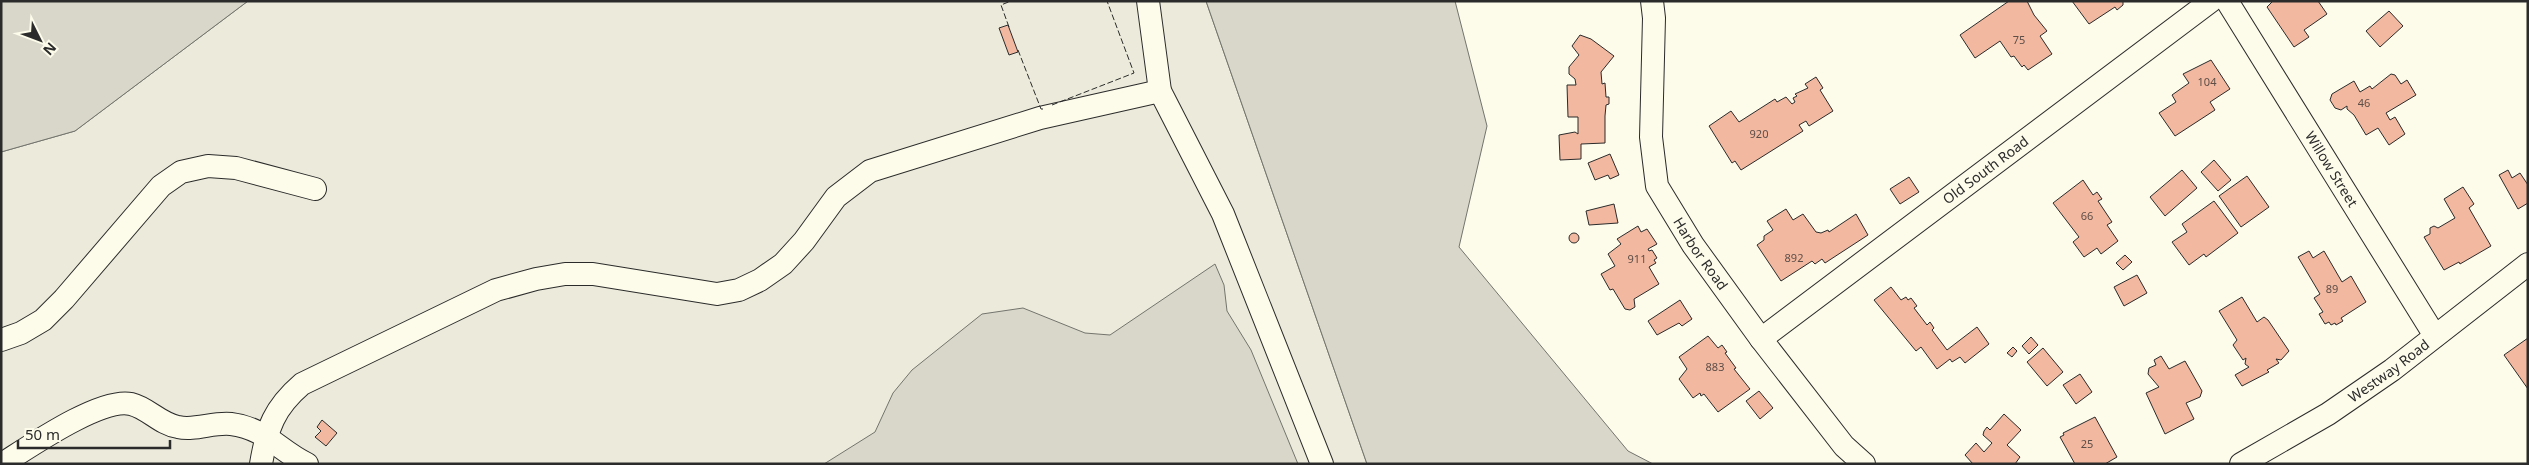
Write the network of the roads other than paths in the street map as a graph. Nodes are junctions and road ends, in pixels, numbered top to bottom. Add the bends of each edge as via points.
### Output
1 (1148, 1) edge
2 (1652, 1) edge
3 (2211, 1) edge
4 (2227, 1) edge
5 (1160, 91) junction
6 (315, 189) dead end
7 (2528, 264) edge
8 (2435, 336) junction
9 (1761, 339) junction
10 (1, 340) edge
11 (266, 435) junction
12 (2, 464) edge
13 (261, 464) edge
14 (305, 464) edge
15 (1322, 464) edge
16 (1864, 464) edge
17 (2241, 464) edge

1 - 5 street
2 - 9 street, Harbor Road via 1651,137 1657,186 1693,246
3 - 9 street, Old South Road
4 - 8 street, Willow Street
5 - 11 street via 1040,118 870,171 836,197 783,264 739,290 711,293 593,274 565,274 496,290 302,384 286,398
5 - 15 street via 1223,214
6 - 10 street via 236,168 208,166 181,172 160,186 43,320
7 - 8 street, Westway Road
8 - 17 street, Westway Road via 2328,414
9 - 16 street, Harbor Road via 1844,446
11 - 12 street via 228,424 178,428 129,403 111,404 82,416
11 - 13 street
11 - 14 street

